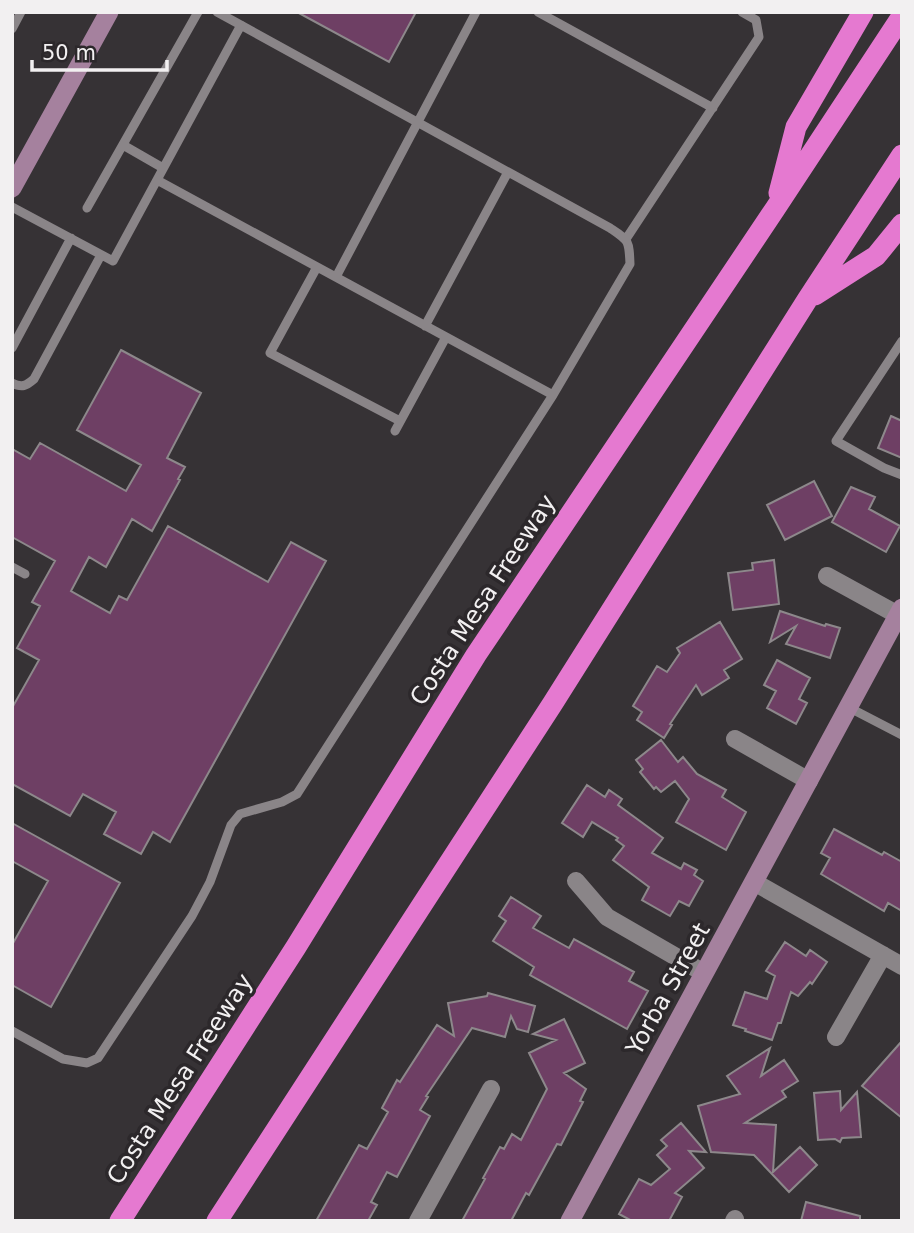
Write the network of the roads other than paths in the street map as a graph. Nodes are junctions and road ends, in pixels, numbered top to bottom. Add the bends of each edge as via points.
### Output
1 (21, 12) edge
2 (109, 12) edge
3 (198, 12) edge
4 (217, 12) edge
5 (476, 12) edge
6 (538, 12) edge
7 (742, 12) edge
8 (863, 12) edge
9 (902, 16) edge
10 (241, 25) junction
11 (12, 29) edge
12 (713, 108) junction
13 (418, 122) junction
14 (123, 145) junction
15 (902, 155) edge
16 (163, 168) junction
17 (508, 172) junction
18 (157, 180) junction
19 (12, 188) edge
20 (12, 206) edge
21 (87, 208) dead end
22 (775, 209) junction
23 (902, 223) edge
24 (71, 238) junction
25 (626, 239) junction
26 (101, 255) junction
27 (317, 267) junction
28 (336, 277) junction
29 (807, 300) junction
30 (425, 326) junction
31 (446, 337) junction
32 (902, 341) edge
33 (12, 348) edge
34 (12, 383) edge
35 (552, 395) junction
36 (400, 421) junction
37 (395, 431) dead end
38 (902, 475) edge
39 (12, 567) edge
40 (25, 573) dead end
41 (827, 576) dead end
42 (900, 611) edge
43 (848, 707) junction
44 (902, 735) edge
45 (735, 739) dead end
46 (809, 781) junction
47 (576, 881) dead end
48 (754, 881) junction
49 (883, 955) junction
50 (902, 966) edge
51 (704, 974) junction
52 (12, 1031) edge
53 (836, 1037) dead end
54 (491, 1089) dead end
55 (119, 1217) edge
56 (216, 1221) edge
57 (418, 1221) edge
58 (570, 1221) edge

1 - 11 lane
2 - 19 main road
3 - 14 lane
4 - 10 lane
5 - 13 lane
6 - 12 lane
7 - 12 lane via 756,20 759,37
8 - 22 highway via 796,127
9 - 22 highway, Costa Mesa Freeway
10 - 13 lane
10 - 16 lane
12 - 25 lane
13 - 17 lane
13 - 28 lane
14 - 16 lane
14 - 21 lane
15 - 29 highway
16 - 18 lane
17 - 25 lane
17 - 30 lane
18 - 26 lane via 113,261
18 - 27 lane
20 - 24 lane
22 - 55 highway, Costa Mesa Freeway via 476,655 296,947
23 - 29 highway via 876,256
24 - 26 lane
24 - 33 lane
25 - 35 lane via 630,264
26 - 34 lane via 34,379 27,386
27 - 28 lane
27 - 36 lane via 270,353
28 - 30 lane
29 - 56 highway via 553,703
30 - 31 lane
31 - 35 lane
31 - 36 lane
32 - 38 lane via 836,441
35 - 52 lane via 297,794 240,814 231,825 192,916 98,1058 87,1063 63,1059
36 - 37 lane
39 - 40 lane
41 - 42 street, Yorba Street
42 - 43 main road, Yorba Street
43 - 44 lane
43 - 46 main road, Yorba Street
45 - 46 street
46 - 48 main road, Yorba Street
47 - 51 street via 607,917
48 - 49 street
48 - 51 main road, Yorba Street
49 - 50 street
49 - 53 street
51 - 58 main road, Yorba Street
54 - 57 street

